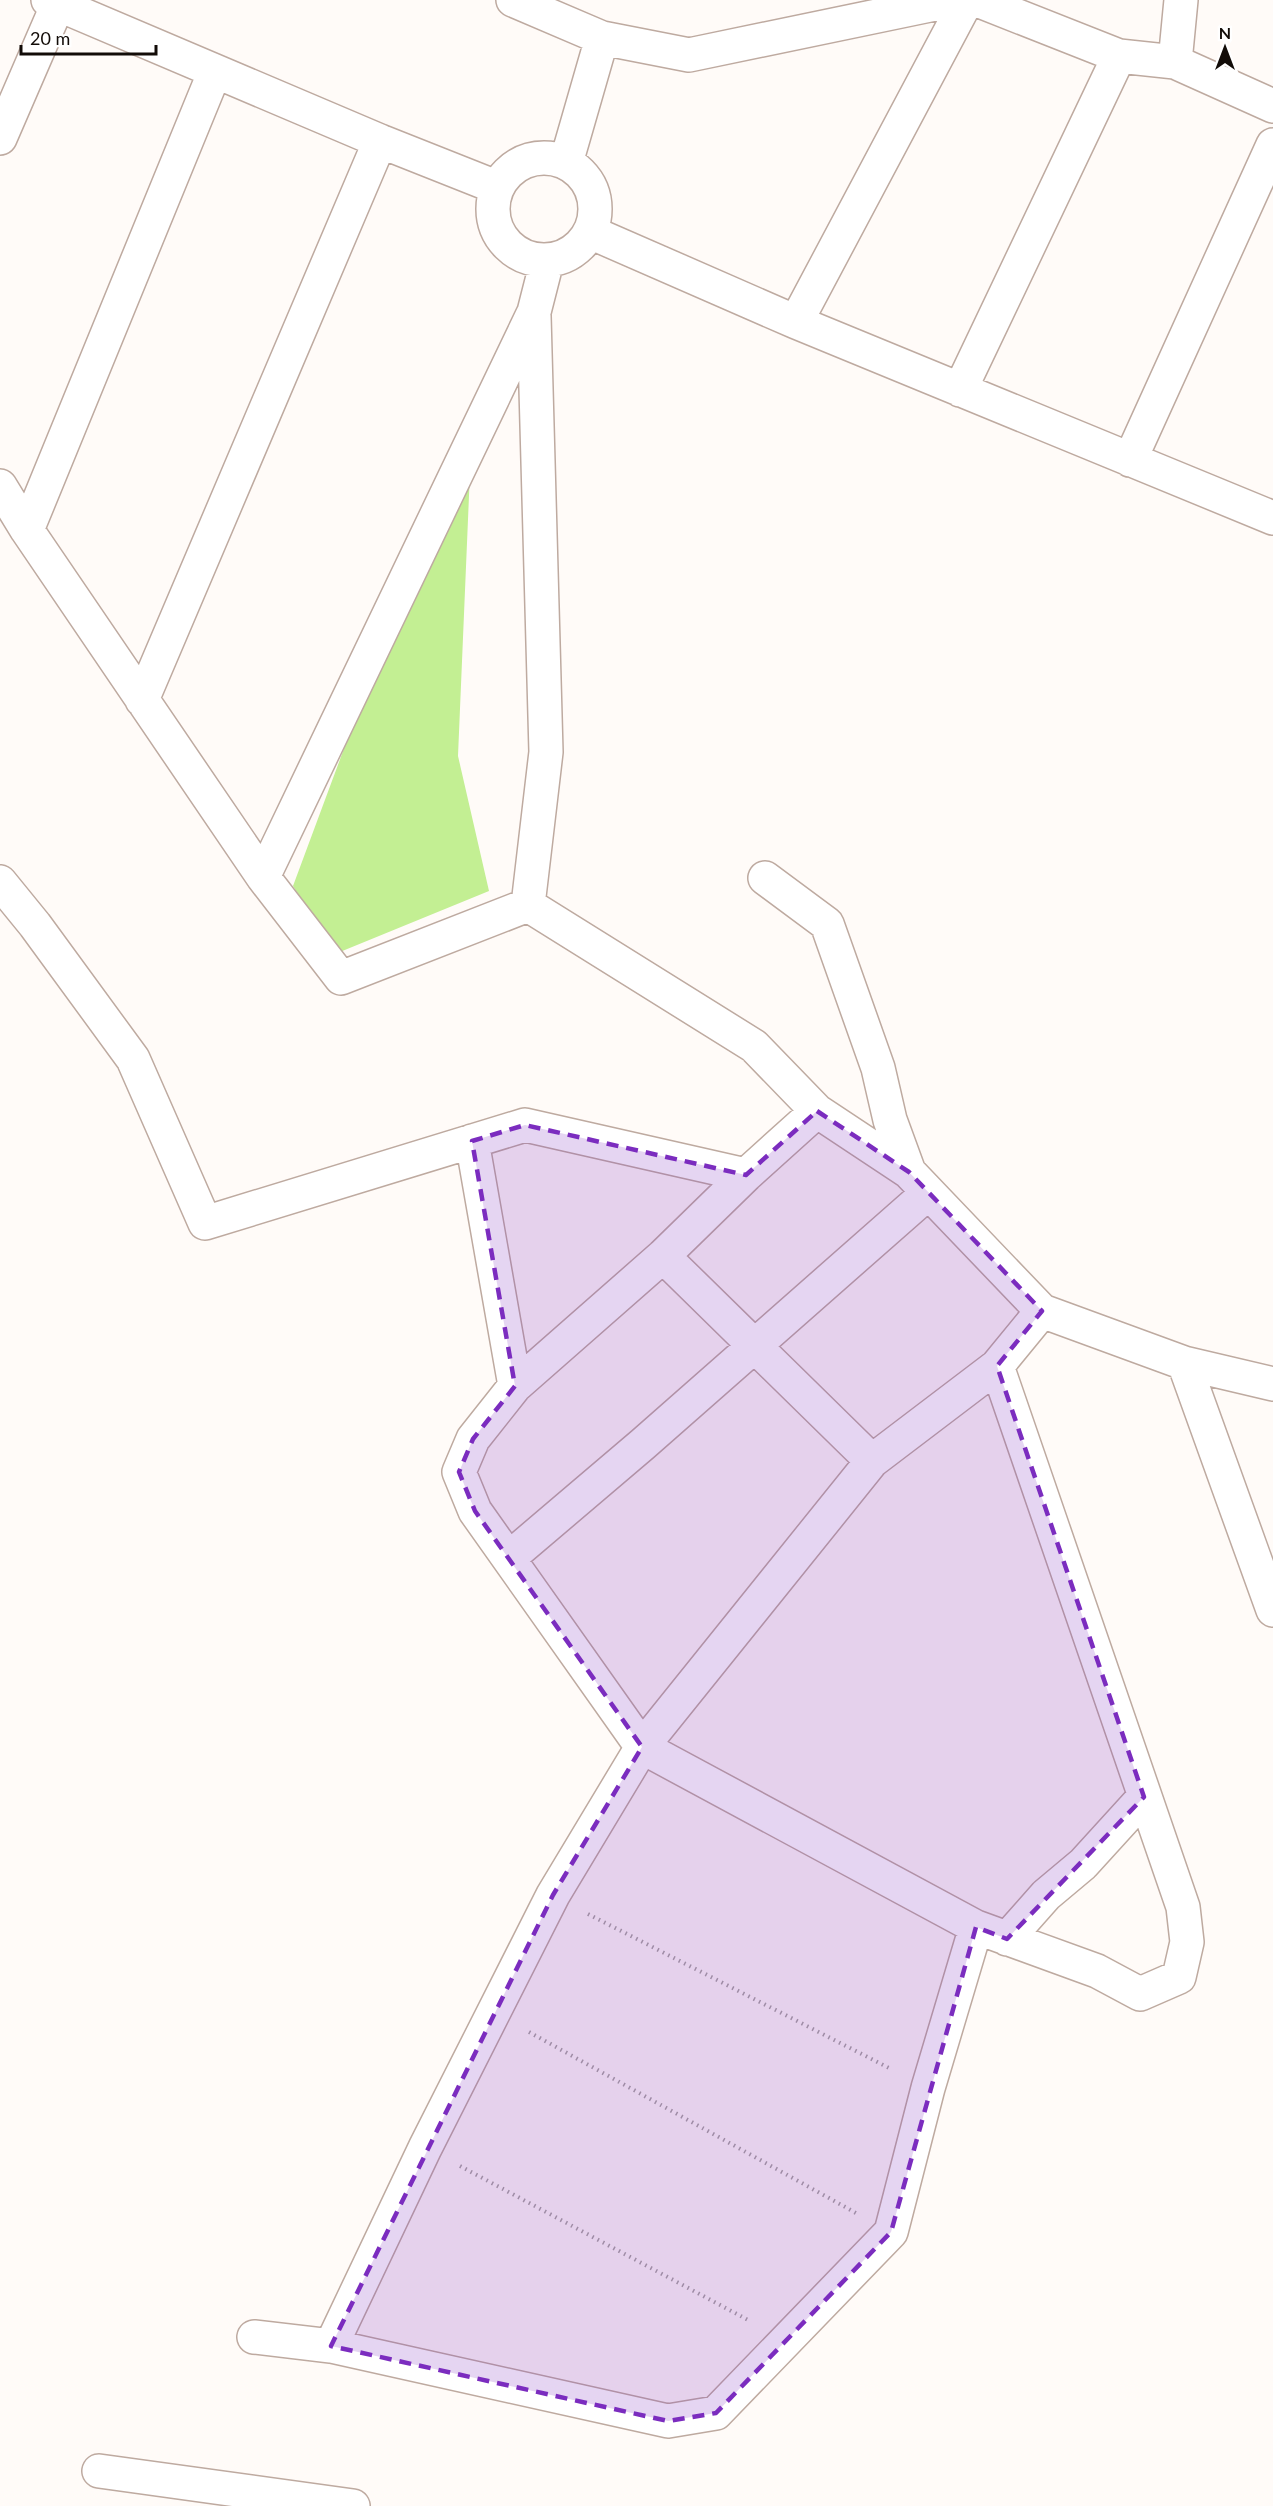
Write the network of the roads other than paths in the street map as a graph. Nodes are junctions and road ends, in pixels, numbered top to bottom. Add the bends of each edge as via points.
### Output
1 (513, 0) edge
2 (954, 0) edge
3 (968, 0) edge
4 (977, 0) edge
5 (1181, 0) edge
6 (53, 2) edge
7 (603, 38) junction
8 (1119, 56) junction
9 (1175, 62) junction
10 (215, 71) junction
11 (1273, 106) edge
12 (0, 138) edge
13 (380, 141) junction
14 (1273, 146) edge
15 (566, 163) junction
16 (496, 187) junction
17 (590, 232) junction
18 (547, 261) junction
19 (534, 312) junction
20 (796, 322) junction
21 (960, 390) junction
22 (1130, 460) junction
23 (0, 486) edge
24 (1273, 518) edge
25 (27, 530) junction
26 (142, 700) junction
27 (263, 877) junction
28 (765, 878) dead end
29 (0, 882) edge
30 (528, 905) junction
31 (817, 1111) junction
32 (472, 1141) junction
33 (746, 1175) junction
34 (919, 1183) junction
35 (663, 1256) junction
36 (1042, 1311) junction
37 (754, 1346) junction
38 (1184, 1363) junction
39 (998, 1366) junction
40 (1273, 1384) edge
41 (515, 1386) junction
42 (872, 1461) junction
43 (509, 1558) junction
44 (1270, 1594) edge
45 (642, 1747) junction
46 (1144, 1797) junction
47 (976, 1928) junction
48 (1007, 1939) junction
49 (254, 2337) dead end
50 (331, 2346) junction
51 (99, 2471) dead end
52 (353, 2506) edge

1 - 7 street
2 - 7 street via 689,55
3 - 20 street
4 - 8 street
5 - 9 street
6 - 10 street
6 - 12 street
7 - 15 street
8 - 9 street
8 - 21 street
9 - 11 street
10 - 13 street
10 - 25 street
13 - 16 street
13 - 26 street
14 - 22 street
15 - 16 street via 534,158 518,164
15 - 17 street via 590,185 595,217
16 - 18 street via 491,204 501,239 529,260
17 - 18 street via 580,247
17 - 20 street
18 - 19 street
19 - 27 street
19 - 30 street via 546,752
20 - 21 street
21 - 22 street
22 - 24 street
23 - 25 street
25 - 26 street
26 - 27 street
27 - 30 street via 341,978
28 - 34 street via 827,924 878,1068 890,1120
29 - 32 street via 133,1059 205,1223
30 - 31 street via 754,1046
31 - 33 street
31 - 34 street
32 - 33 street via 525,1125
32 - 41 street
33 - 35 street
34 - 36 street
34 - 37 street
35 - 37 street
35 - 41 street
36 - 38 street
36 - 39 street
37 - 42 street
37 - 43 street
38 - 40 street
38 - 44 street
39 - 42 street
39 - 46 street
41 - 43 street via 473,1439 459,1472 475,1511
42 - 45 street
43 - 45 street
45 - 47 street
45 - 50 street via 553,1895 425,2148
46 - 48 street
46 - 48 street via 1183,1907 1187,1942 1179,1977 1140,1994 1097,1971
47 - 48 street
47 - 50 street via 928,2088 891,2232 717,2413 668,2421
49 - 50 street
51 - 52 street

